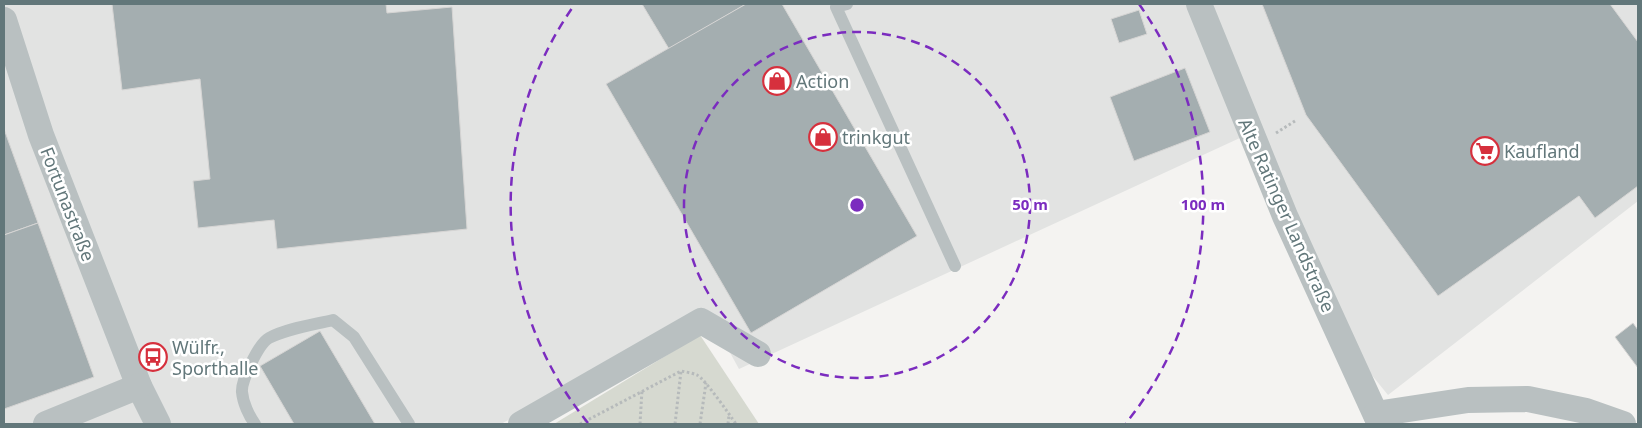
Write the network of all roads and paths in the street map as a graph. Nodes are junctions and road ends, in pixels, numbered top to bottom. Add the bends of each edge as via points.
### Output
1 (846, 4) edge
2 (1199, 4) edge
3 (4, 20) edge
4 (1295, 122) dead end
5 (1278, 138) dead end
6 (955, 266) dead end
7 (758, 354) dead end
8 (681, 371) junction
9 (706, 382) junction
10 (139, 386) junction
11 (642, 390) junction
12 (729, 414) junction
13 (1378, 419) edge
14 (46, 424) edge
15 (158, 424) edge
16 (255, 424) edge
17 (409, 424) edge
18 (521, 424) edge
19 (580, 424) edge
20 (640, 424) edge
21 (675, 424) edge
22 (700, 424) edge
23 (728, 424) edge
24 (736, 424) edge
25 (1623, 424) edge

1 - 6 lane via 836,7
2 - 13 street, Alte Ratinger Landstraße via 1284,216
3 - 10 street, Fortunastraße via 41,135
4 - 5 path via 1276,132
7 - 18 street via 701,321
8 - 9 path
8 - 11 path
8 - 21 path
9 - 12 path
9 - 22 path
10 - 14 street
10 - 15 street, Fortunastraße
11 - 19 path
11 - 20 path
12 - 23 path
12 - 24 path
13 - 25 street via 1468,400 1528,399 1586,410
16 - 17 lane via 249,417 242,391 252,360 268,339 300,327 333,320 354,337

